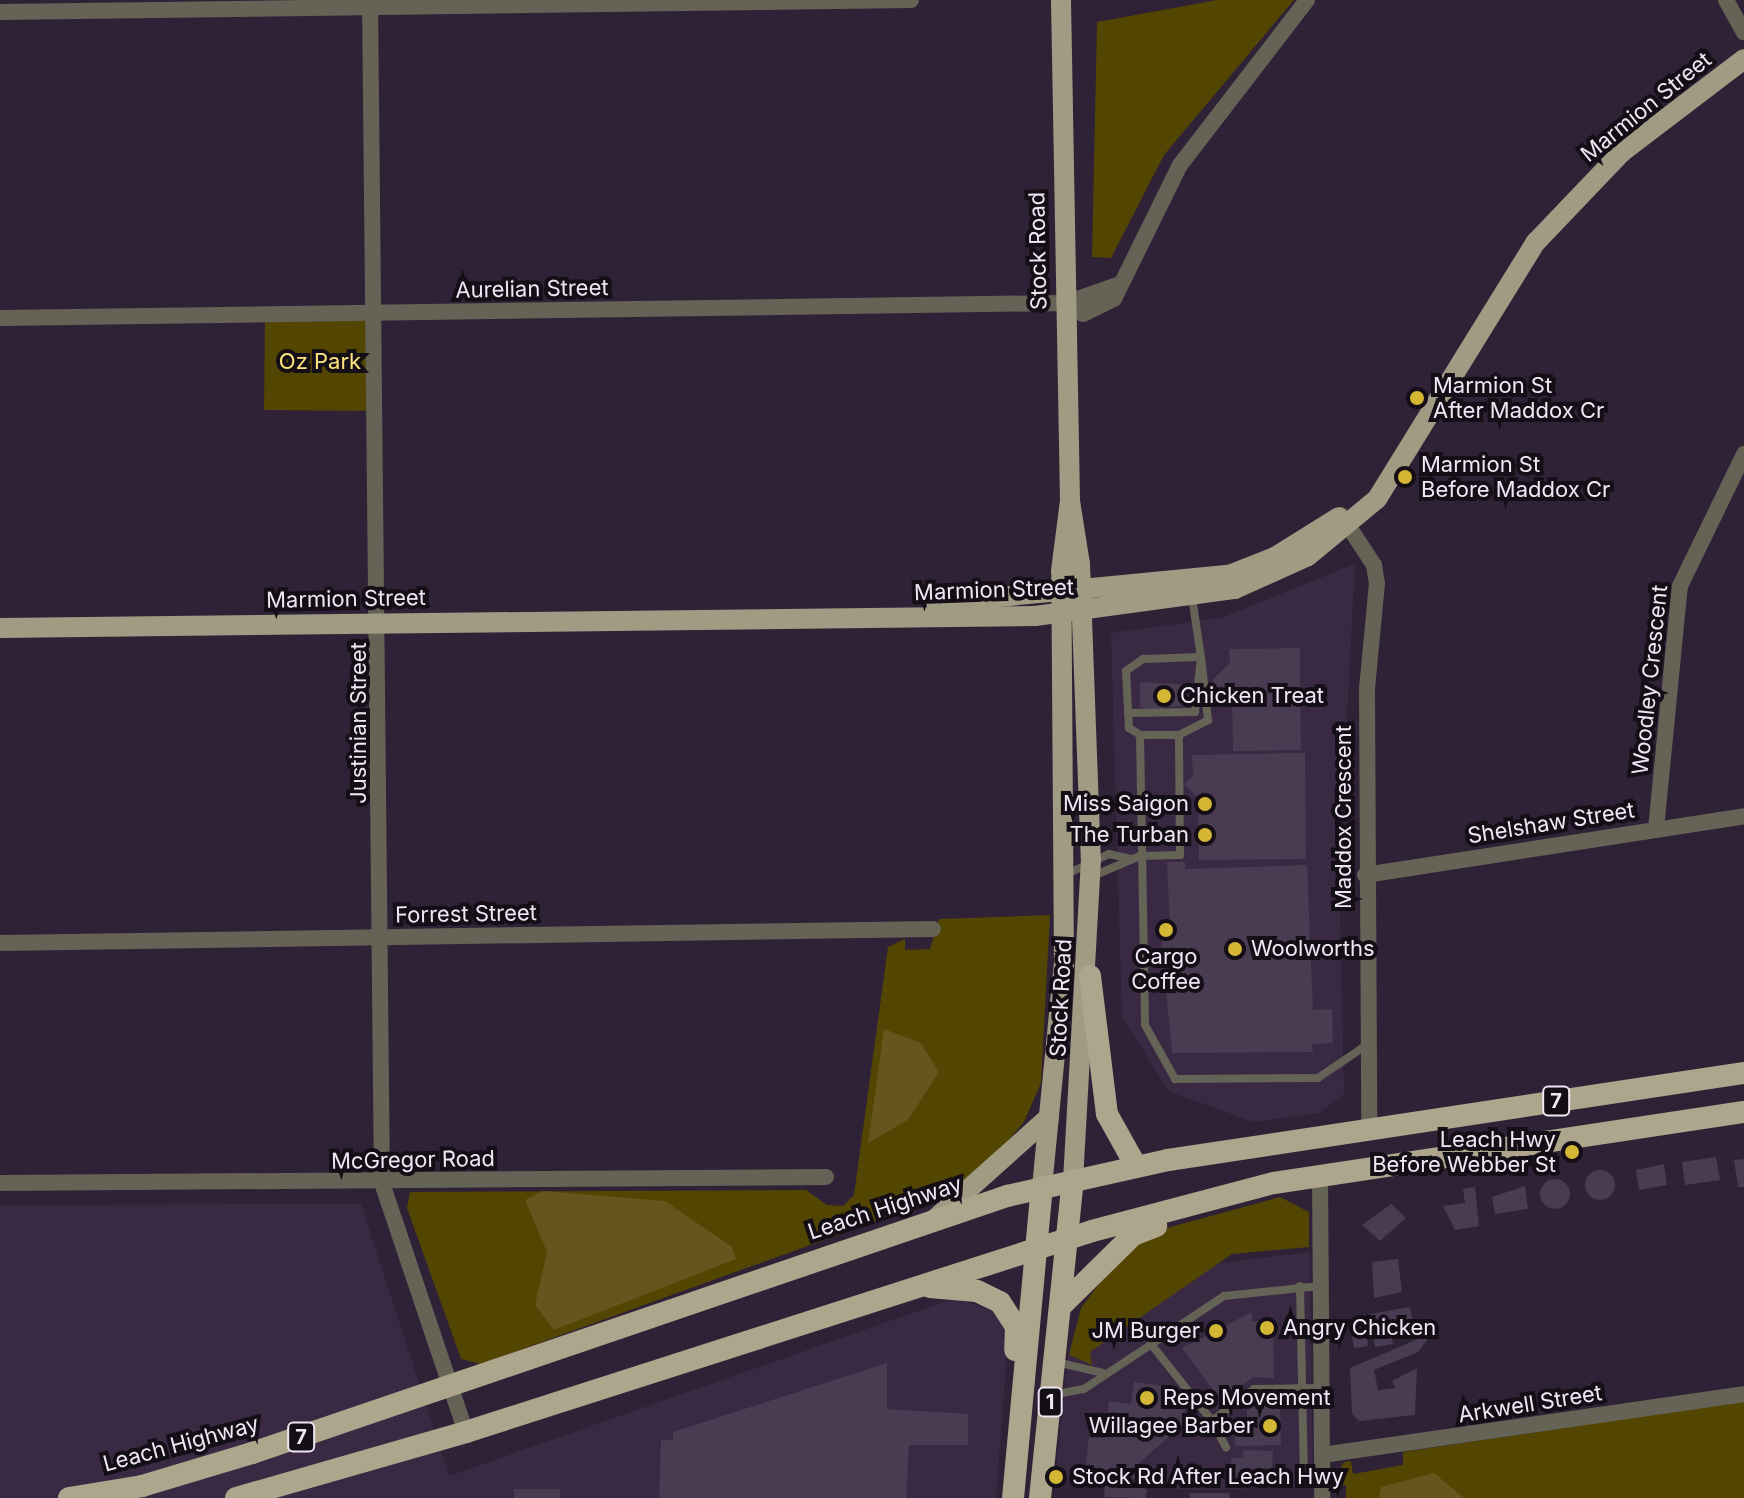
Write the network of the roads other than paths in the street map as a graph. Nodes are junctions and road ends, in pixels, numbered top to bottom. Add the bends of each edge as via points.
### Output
1 (911, 0) edge
2 (1061, 0) edge
3 (1307, 0) edge
4 (1726, 0) edge
5 (370, 3) edge
6 (0, 12) edge
7 (1744, 32) edge
8 (1744, 44) edge
9 (1744, 59) edge
10 (1066, 303) junction
11 (369, 314) junction
12 (0, 318) edge
13 (1744, 454) edge
14 (1345, 521) junction
15 (1191, 591) junction
16 (1071, 603) junction
17 (0, 615) edge
18 (380, 616) junction
19 (0, 628) edge
20 (1201, 657) junction
21 (1128, 713) junction
22 (1140, 735) junction
23 (1179, 735) junction
24 (1744, 816) edge
25 (1656, 829) junction
26 (1140, 856) junction
27 (1130, 859) junction
28 (1091, 868) junction
29 (1065, 875) junction
30 (1365, 875) junction
31 (933, 929) dead end
32 (383, 937) junction
33 (0, 943) edge
34 (1090, 976) junction
35 (1365, 1046) junction
36 (1744, 1073) edge
37 (1744, 1112) edge
38 (1049, 1117) junction
39 (1369, 1130) junction
40 (1136, 1166) junction
41 (1320, 1173) junction
42 (826, 1177) dead end
43 (1073, 1181) junction
44 (0, 1183) edge
45 (382, 1183) junction
46 (1042, 1187) junction
47 (1223, 1196) junction
48 (935, 1219) junction
49 (1067, 1238) junction
50 (1034, 1249) junction
51 (918, 1286) junction
52 (1300, 1286) junction
53 (1321, 1286) junction
54 (1061, 1306) junction
55 (1151, 1344) junction
56 (1055, 1362) junction
57 (1104, 1373) junction
58 (452, 1387) junction
59 (1302, 1388) junction
60 (1321, 1388) junction
61 (1744, 1394) edge
62 (1051, 1395) junction
63 (1022, 1403) junction
64 (1212, 1421) junction
65 (466, 1432) junction
66 (1226, 1447) dead end
67 (1322, 1463) junction
68 (69, 1498) edge
69 (236, 1498) edge
70 (1013, 1498) edge
71 (1040, 1498) edge
72 (1322, 1498) edge

1 - 5 street
2 - 10 main road, Stock Road
3 - 10 street, Aurelian Street via 1195,143 1117,285
4 - 7 street
5 - 6 street
5 - 11 street, Justinian Street
8 - 14 main road, Marmion Street via 1614,142 1526,234 1481,298 1387,467
9 - 14 main road, Marmion Street via 1622,152 1536,242 1467,345 1396,478
10 - 11 street, Aurelian Street
10 - 16 main road, Stock Road
11 - 12 street, Aurelian Street
11 - 18 street, Justinian Street
13 - 25 street, Woodley Crescent via 1680,586
14 - 15 main road, Marmion Street via 1258,582
14 - 30 street, Maddox Crescent via 1377,583 1367,689
15 - 16 main road, Marmion Street
15 - 20 lane
16 - 18 main road, Marmion Street
16 - 28 main road, Stock Road
16 - 29 main road, Stock Road
17 - 18 main road, Marmion Street
18 - 19 main road, Marmion Street
18 - 32 street, Justinian Street
20 - 21 lane via 1143,659 1126,671
20 - 21 lane via 1195,712
20 - 23 lane via 1208,720
21 - 22 lane via 1129,728
22 - 23 lane
22 - 26 lane
23 - 26 lane via 1180,855
24 - 25 street, Shelshaw Street
25 - 30 street, Shelshaw Street
26 - 27 lane
26 - 35 lane via 1145,1025 1175,1079 1318,1078
27 - 28 lane
27 - 28 lane
28 - 29 lane
28 - 34 main road, Stock Road
29 - 38 main road, Stock Road
30 - 35 street, Maddox Crescent
31 - 32 street, Forrest Street
32 - 33 street, Forrest Street
32 - 45 street, Justinian Street
34 - 40 highway via 1107,1114
34 - 43 main road, Stock Road
35 - 39 street, Maddox Crescent
36 - 39 highway, Leach Highway / 7
37 - 41 highway, 7
38 - 46 main road, Stock Road
38 - 48 main road
39 - 40 highway, Leach Highway / 7
40 - 43 highway, Leach Highway / 7
41 - 47 highway, 7
41 - 53 street
42 - 45 street, McGregor Road
43 - 46 highway, Leach Highway / 7
43 - 49 highway, Stock Road / 1
44 - 45 street, McGregor Road
45 - 58 street, Justinian Street
46 - 48 highway, Leach Highway / 7
46 - 50 highway, Stock Road / 1
47 - 49 highway, 7
47 - 54 highway via 1133,1235
48 - 58 highway, Leach Highway / 7
49 - 50 highway, 7
49 - 54 highway, Stock Road / 1
50 - 51 highway, 7
50 - 63 highway, Stock Road / 1
51 - 63 highway via 977,1291 1000,1302 1016,1327
51 - 65 highway, 7
52 - 53 lane
52 - 55 lane via 1224,1296
52 - 59 lane
53 - 60 street
54 - 56 highway, Stock Road / 1
55 - 57 lane
55 - 64 lane
56 - 57 lane via 1086,1375
56 - 62 highway, Stock Road / 1
57 - 62 lane via 1084,1389
58 - 65 street, Justinian Street
58 - 68 highway, Leach Highway / 7 via 142,1486
59 - 60 lane
59 - 64 lane via 1254,1389
59 - 67 lane via 1304,1471
60 - 67 street
61 - 67 street, Arkwell Street
62 - 71 highway, Stock Road / 1
63 - 70 highway, Stock Road / 1
64 - 66 lane
65 - 69 highway, 7
67 - 72 street

